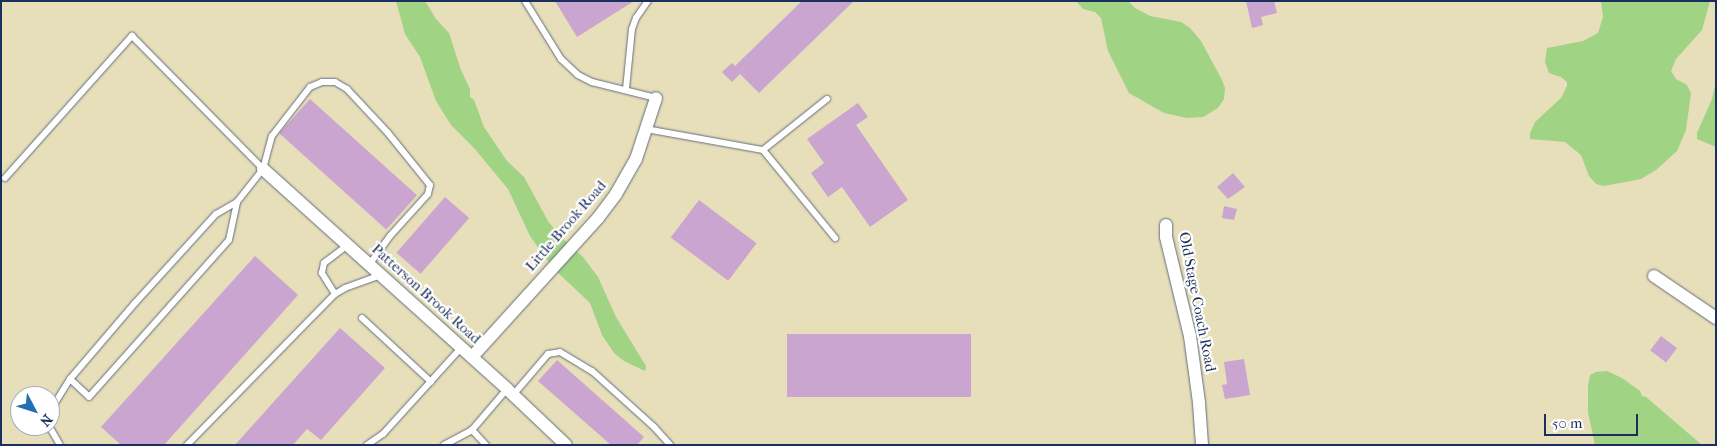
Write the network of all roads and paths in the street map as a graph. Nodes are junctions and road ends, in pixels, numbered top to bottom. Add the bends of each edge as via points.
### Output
1 (525, 1) edge
2 (648, 1) edge
3 (626, 89) junction
4 (656, 98) joint
5 (827, 99) dead end
6 (646, 129) junction
7 (763, 150) junction
8 (263, 169) junction
9 (5, 178) dead end
10 (237, 202) junction
11 (1166, 225) dead end
12 (836, 238) dead end
13 (348, 246) junction
14 (369, 265) junction
15 (380, 275) junction
16 (1654, 276) dead end
17 (335, 294) junction
18 (362, 318) dead end
19 (1716, 318) edge
20 (462, 348) junction
21 (472, 357) junction
22 (70, 379) junction
23 (431, 382) junction
24 (510, 392) junction
25 (60, 393) edge
26 (472, 430) junction
27 (187, 445) edge
28 (367, 445) edge
29 (444, 445) edge
30 (486, 445) edge
31 (566, 445) edge
32 (670, 445) edge
33 (1202, 445) edge

1 - 3 lane via 569,68 592,82
2 - 3 lane via 632,29
3 - 4 lane
4 - 6 street, Little Brook Road
5 - 7 lane
6 - 7 lane
6 - 21 street, Little Brook Road via 636,159 598,218
7 - 12 lane
8 - 9 lane via 132,36
8 - 10 lane
8 - 13 street, Patterson Brook Road
8 - 14 lane via 272,136 310,87 322,82 335,82 347,89 430,185 428,194
10 - 22 lane via 216,214
10 - 22 lane via 228,240 90,397
11 - 33 street, Old Stage Coach Road via 1170,257 1190,336
13 - 14 street, Patterson Brook Road
13 - 17 lane via 324,264 322,273
14 - 15 street, Patterson Brook Road
15 - 17 lane
15 - 20 street, Patterson Brook Road
16 - 19 street
17 - 27 lane
18 - 23 lane
20 - 21 street, Patterson Brook Road
20 - 23 lane
21 - 24 street, Patterson Brook Road
22 - 25 lane
23 - 28 lane via 383,434
24 - 26 lane
24 - 31 street, Patterson Brook Road
24 - 32 lane via 548,354 560,352 592,371
26 - 29 lane
26 - 30 lane

